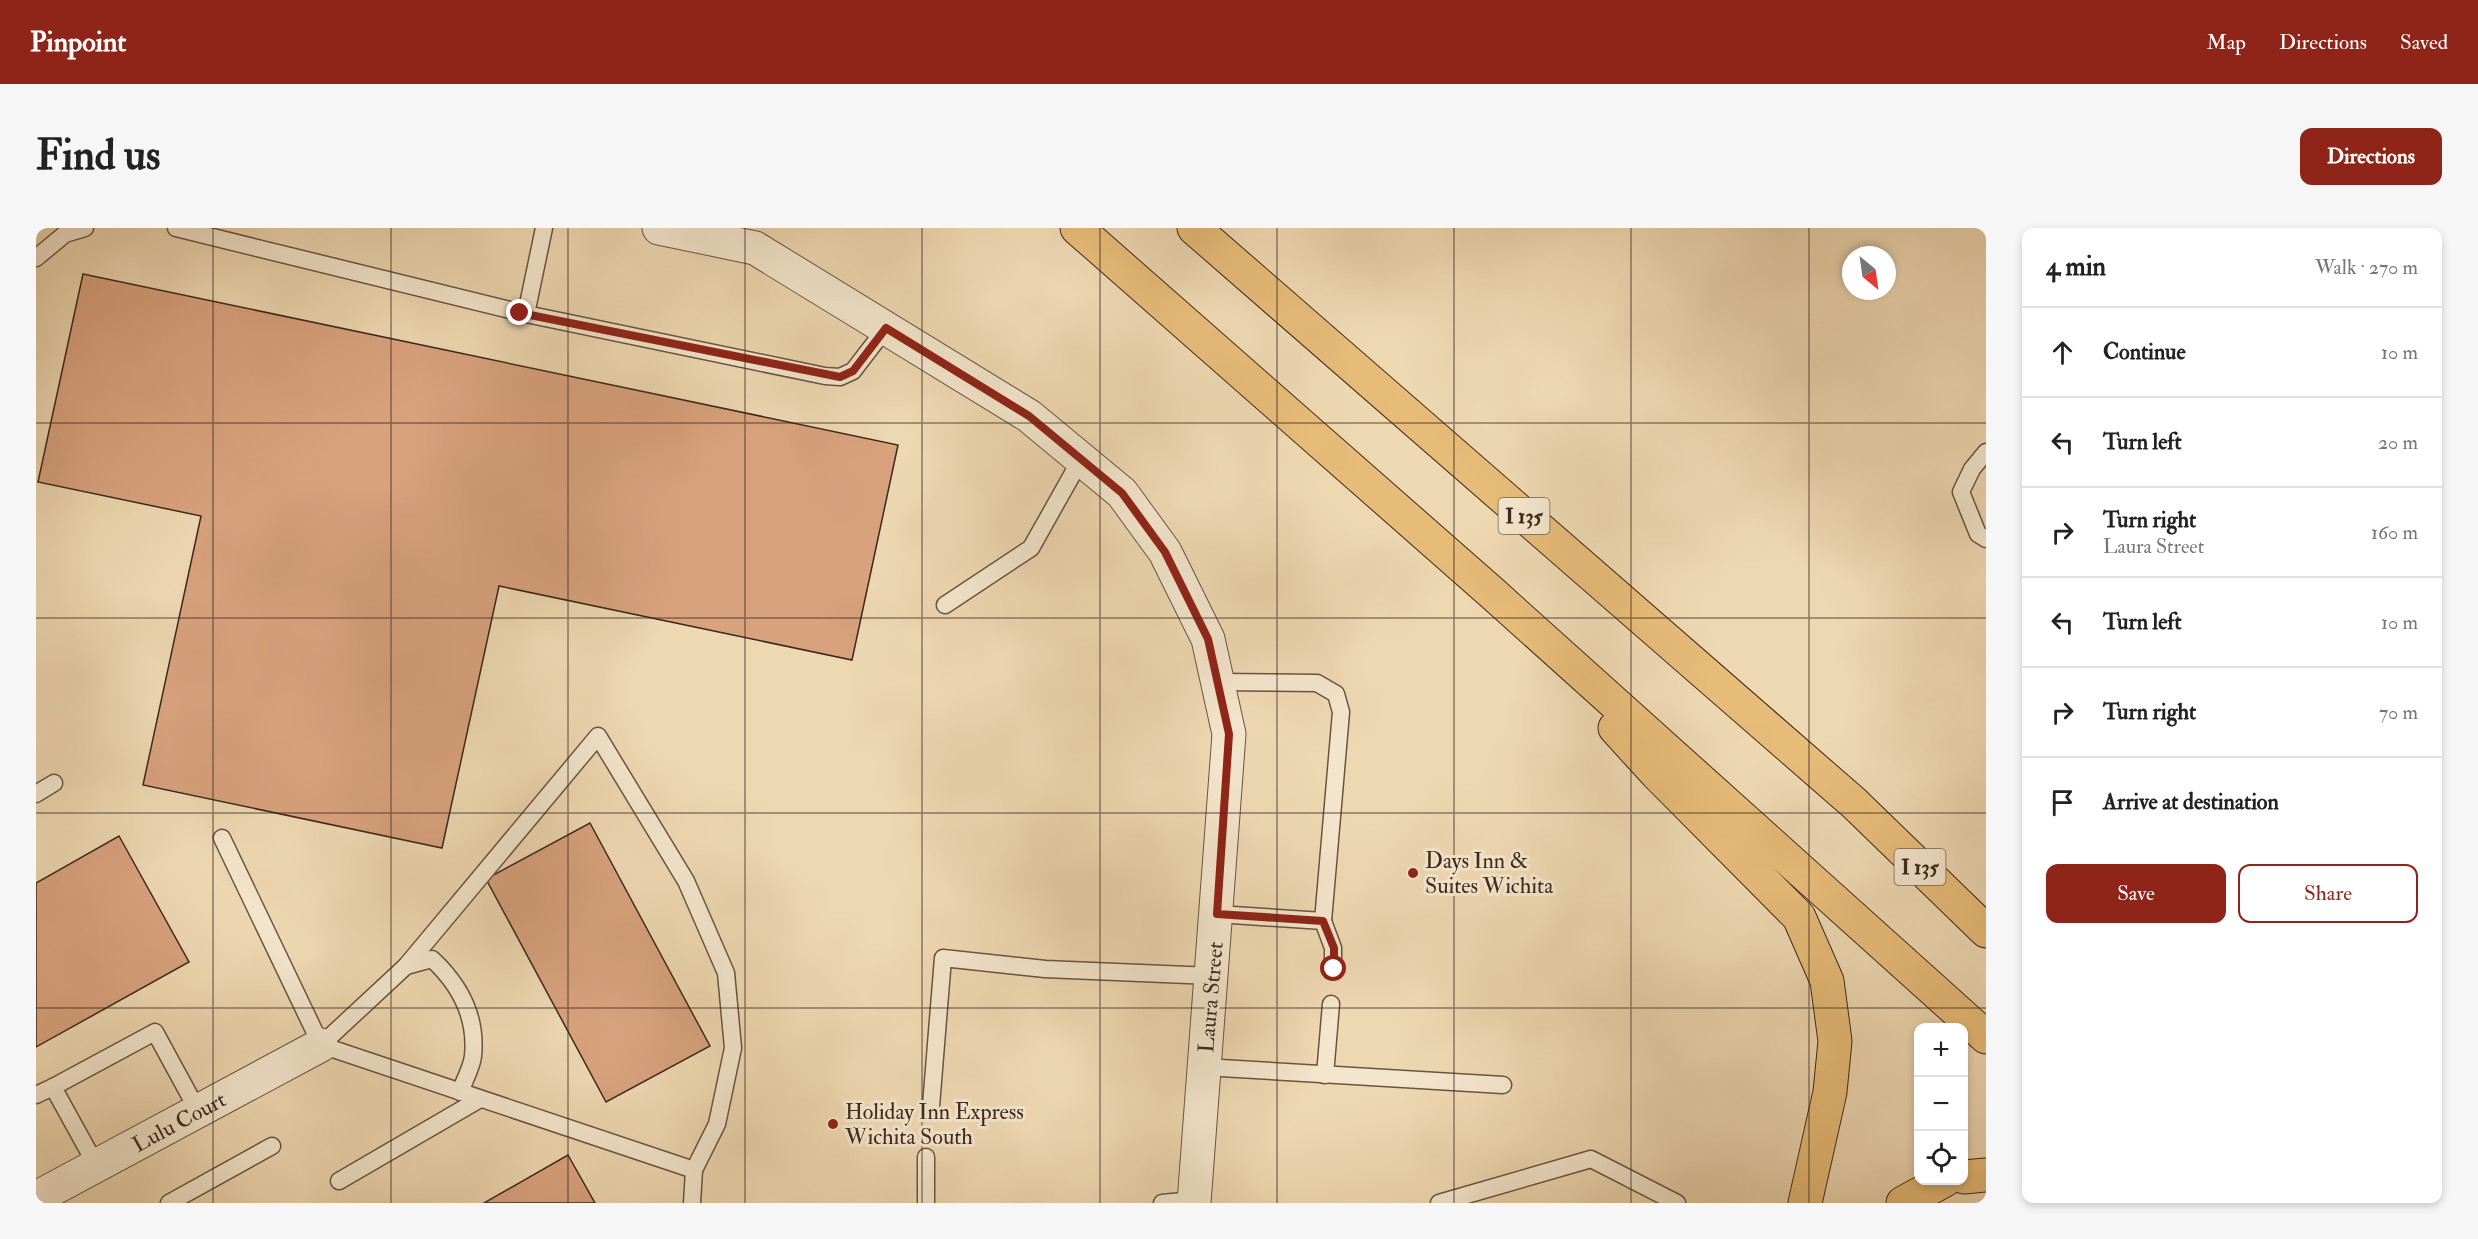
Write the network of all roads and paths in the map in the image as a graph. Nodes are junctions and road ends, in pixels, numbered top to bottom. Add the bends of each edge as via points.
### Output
1 (85, 228) edge
2 (176, 228) edge
3 (544, 228) edge
4 (660, 228) edge
5 (1077, 228) edge
6 (1194, 228) edge
7 (36, 258) edge
8 (526, 315) junction
9 (886, 328) junction
10 (1986, 452) edge
11 (1081, 459) junction
12 (1986, 539) edge
13 (1491, 592) junction
14 (945, 605) dead end
15 (1217, 682) junction
16 (54, 783) dead end
17 (36, 794) edge
18 (222, 838) dead end
19 (1217, 914) junction
20 (1323, 921) junction
21 (1986, 932) edge
22 (406, 966) junction
23 (1334, 969) dead end
24 (1212, 976) junction
25 (1331, 1004) dead end
26 (1986, 1037) edge
27 (321, 1045) junction
28 (1204, 1067) junction
29 (1325, 1075) junction
30 (1503, 1085) dead end
31 (52, 1086) junction
32 (460, 1092) junction
33 (36, 1095) edge
34 (480, 1099) junction
35 (931, 1106) dead end
36 (198, 1111) junction
37 (272, 1146) dead end
38 (926, 1157) dead end
39 (96, 1165) junction
40 (694, 1170) junction
41 (1986, 1175) edge
42 (1968, 1177) edge
43 (339, 1181) dead end
44 (1936, 1185) edge
45 (43, 1198) edge
46 (1194, 1201) edge
47 (169, 1203) edge
48 (692, 1203) edge
49 (926, 1203) edge
50 (1162, 1203) edge
51 (1440, 1203) edge
52 (1677, 1203) edge
53 (1805, 1203) edge
54 (1903, 1203) edge

1 - 7 lane via 65,234
2 - 8 lane
3 - 8 lane
4 - 9 street, Laura Street via 755,248
5 - 13 highway
6 - 21 highway, I 135 via 1854,803
8 - 9 lane via 840,377 853,371
9 - 11 street, Laura Street via 1029,416
10 - 12 lane via 1961,492 1978,534
11 - 14 lane via 1031,548
11 - 15 street, Laura Street via 1122,493 1165,552 1208,639
13 - 26 highway
13 - 53 highway via 1656,773 1799,917 1827,981 1835,1041 1830,1092
15 - 19 street, Laura Street via 1229,734
15 - 20 lane via 1317,683 1336,694 1341,712
16 - 17 lane
18 - 27 lane
19 - 20 lane
19 - 24 street, Laura Street
20 - 23 lane via 1334,948
22 - 27 lane
22 - 32 lane via 432,959 450,975 471,1014 473,1057
22 - 40 lane via 598,736 686,881 726,973 732,1048 717,1124
24 - 28 street, Laura Street
24 - 35 lane via 1045,969 943,958
25 - 29 lane
27 - 32 lane
27 - 36 street, Lulu Court
28 - 29 lane
28 - 46 street, Laura Street
29 - 30 lane
31 - 33 lane
31 - 36 lane via 155,1032
31 - 39 lane
32 - 34 lane
34 - 40 lane
34 - 43 lane
36 - 39 street, Lulu Court
37 - 47 lane
38 - 49 lane
39 - 45 street, Lulu Court
40 - 48 lane
41 - 42 highway
44 - 54 highway
46 - 50 lane
51 - 52 lane via 1591,1159

